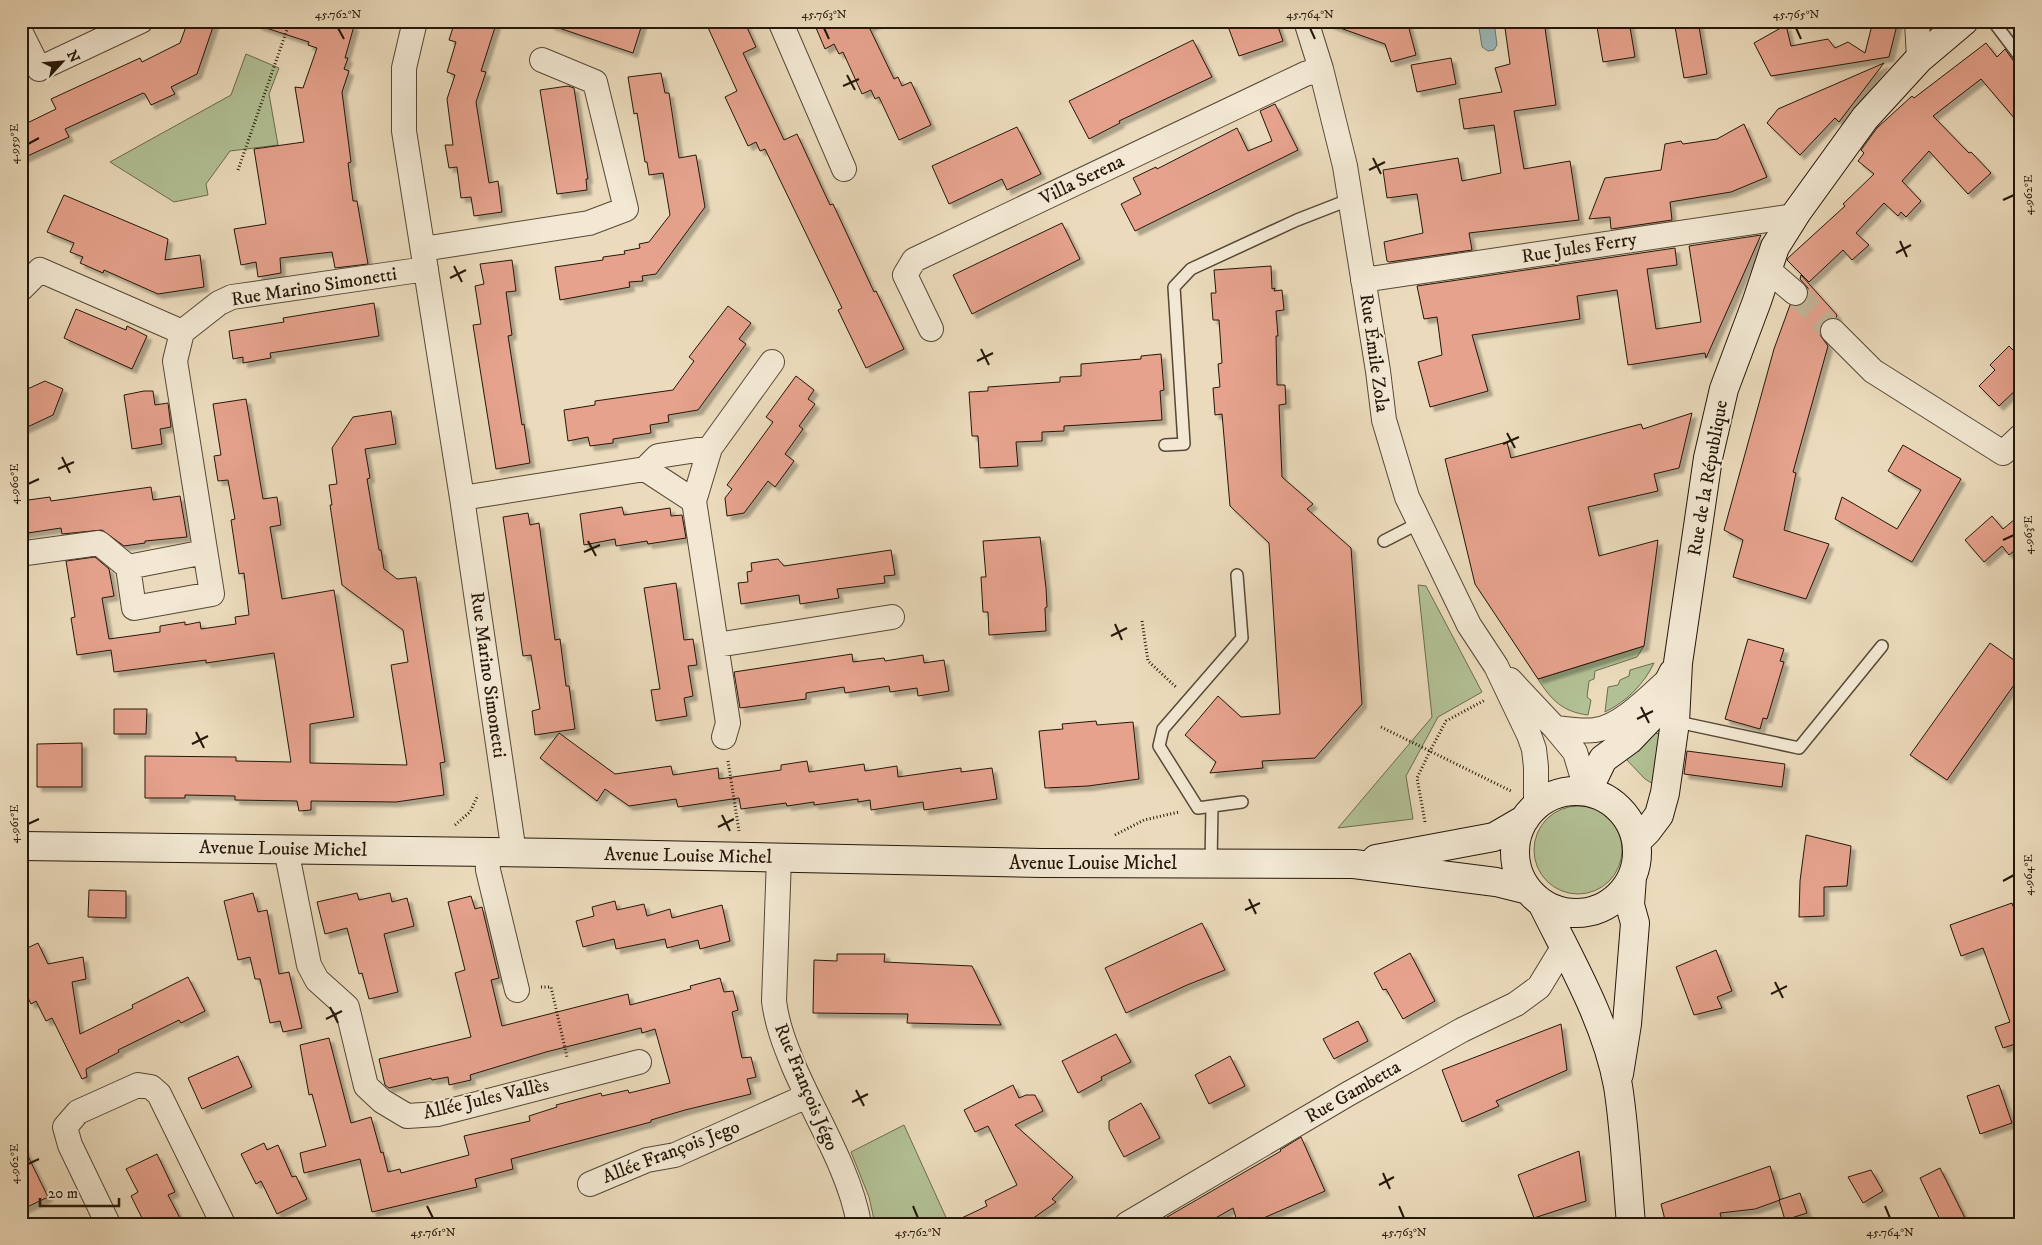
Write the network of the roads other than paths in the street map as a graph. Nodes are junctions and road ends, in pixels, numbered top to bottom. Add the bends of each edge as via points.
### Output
1 (141, 21) edge
2 (415, 21) edge
3 (780, 21) edge
4 (1306, 21) edge
5 (1917, 21) edge
6 (1964, 21) edge
7 (1992, 21) edge
8 (21, 32) edge
9 (2021, 58) edge
10 (1919, 59) junction
11 (542, 60) dead end
12 (1321, 69) junction
13 (844, 169) dead end
14 (1351, 199) junction
15 (1794, 216) junction
16 (424, 259) junction
17 (1767, 269) junction
18 (1364, 280) junction
19 (22, 288) edge
20 (1795, 293) tunnel mouth
21 (931, 329) dead end
22 (1833, 331) tunnel mouth
23 (182, 332) junction
24 (772, 362) dead end
25 (2021, 436) edge
26 (1165, 445) dead end
27 (710, 448) junction
28 (645, 469) junction
29 (462, 498) junction
30 (694, 501) junction
31 (1419, 523) junction
32 (1384, 542) dead end
33 (205, 552) junction
34 (26, 553) dead end
35 (128, 567) junction
36 (1237, 574) dead end
37 (892, 617) dead end
38 (716, 645) junction
39 (1882, 646) dead end
40 (1496, 666) junction
41 (1674, 671) junction
42 (1664, 719) junction
43 (1555, 728) junction
44 (724, 737) road end
45 (1587, 792) junction
46 (1242, 802) dead end
47 (1212, 806) junction
48 (1530, 812) junction
49 (1637, 841) junction
50 (21, 846) edge
51 (286, 849) junction
52 (487, 853) junction
53 (514, 853) junction
54 (779, 857) junction
55 (1211, 864) junction
56 (1354, 864) junction
57 (1632, 877) junction
58 (1535, 896) junction
59 (1564, 946) junction
60 (516, 990) road end
61 (639, 1062) dead end
62 (1618, 1086) junction
63 (807, 1096) junction
64 (590, 1184) dead end
65 (108, 1224) edge
66 (223, 1224) edge
67 (859, 1224) edge
68 (1127, 1224) edge
69 (1631, 1224) edge

1 - 8 street via 39,69
2 - 16 street, Rue Marino Simonetti via 404,68 404,131
3 - 13 street
4 - 12 street, Rue Émile Zola
5 - 10 street
6 - 10 street, Rue de la République
7 - 9 lane
10 - 15 street, Rue de la République via 1865,118
11 - 16 street, Rue Marino Simonetti via 595,82 626,209 589,223
12 - 14 street, Rue Émile Zola
12 - 21 street, Villa Serena via 914,260 905,275
14 - 18 street, Rue Émile Zola
14 - 26 lane via 1191,269 1174,287 1184,444
15 - 17 street, Rue de la République via 1775,247
15 - 18 street, Rue Jules Ferry
16 - 23 street, Rue Marino Simonetti via 232,297 219,303
16 - 29 street, Rue Marino Simonetti
17 - 20 street
17 - 41 street, Rue de la République via 1724,389 1708,458
18 - 31 street, Rue Émile Zola via 1384,420 1407,498
19 - 23 street via 40,270
22 - 25 street via 1873,371 2003,453
23 - 33 street via 175,361
24 - 27 street
27 - 28 street via 658,456
27 - 30 street
28 - 29 street
28 - 30 street
29 - 53 street, Rue Marino Simonetti
30 - 38 street
31 - 32 lane
31 - 40 street, Rue Émile Zola via 1470,625
33 - 35 street
33 - 35 street via 212,594 134,608
34 - 35 street via 99,543
36 - 47 lane via 1242,638 1163,729 1159,746 1198,808
37 - 38 street
38 - 44 street via 728,723
39 - 42 lane via 1799,748
40 - 43 street, Rue Émile Zola
40 - 48 street, Rue Émile Zola via 1534,749 1536,767
41 - 42 street, Rue de la République
41 - 43 street via 1627,715 1607,727 1595,730
42 - 45 street via 1604,759
42 - 49 street, Rue de la République via 1665,793 1659,815
43 - 45 street, Rue Émile Zola via 1575,752
45 - 48 street via 1569,791 1551,796
45 - 49 street via 1620,808
46 - 47 lane
47 - 55 lane
48 - 56 street, Avenue Louise Michel via 1494,836
48 - 58 street via 1518,834 1515,854 1519,873
49 - 57 street
50 - 51 street, Avenue Louise Michel
51 - 52 street, Avenue Louise Michel
51 - 61 street, Allée Jules Vallès via 309,965 317,980 347,1007 366,1086 382,1101 407,1116 438,1114
52 - 53 street, Avenue Louise Michel
52 - 60 street via 488,870
53 - 54 street, Avenue Louise Michel
54 - 55 street, Avenue Louise Michel
54 - 63 street, Rue François Jégo via 776,1021
55 - 56 street, Avenue Louise Michel
56 - 58 street, Avenue Louise Michel via 1496,882
57 - 58 street via 1609,904 1593,911 1558,910
57 - 62 street via 1630,905 1635,924
58 - 59 street
59 - 62 street via 1602,1030
59 - 68 street, Rue Gambetta via 1539,987 1516,1004 1356,1089
62 - 69 street
63 - 64 street, Allée François Jego via 675,1155 647,1160
63 - 67 street, Rue François Jégo via 851,1188
65 - 66 street via 70,1145 66,1127 78,1112 138,1085 151,1087 159,1094

